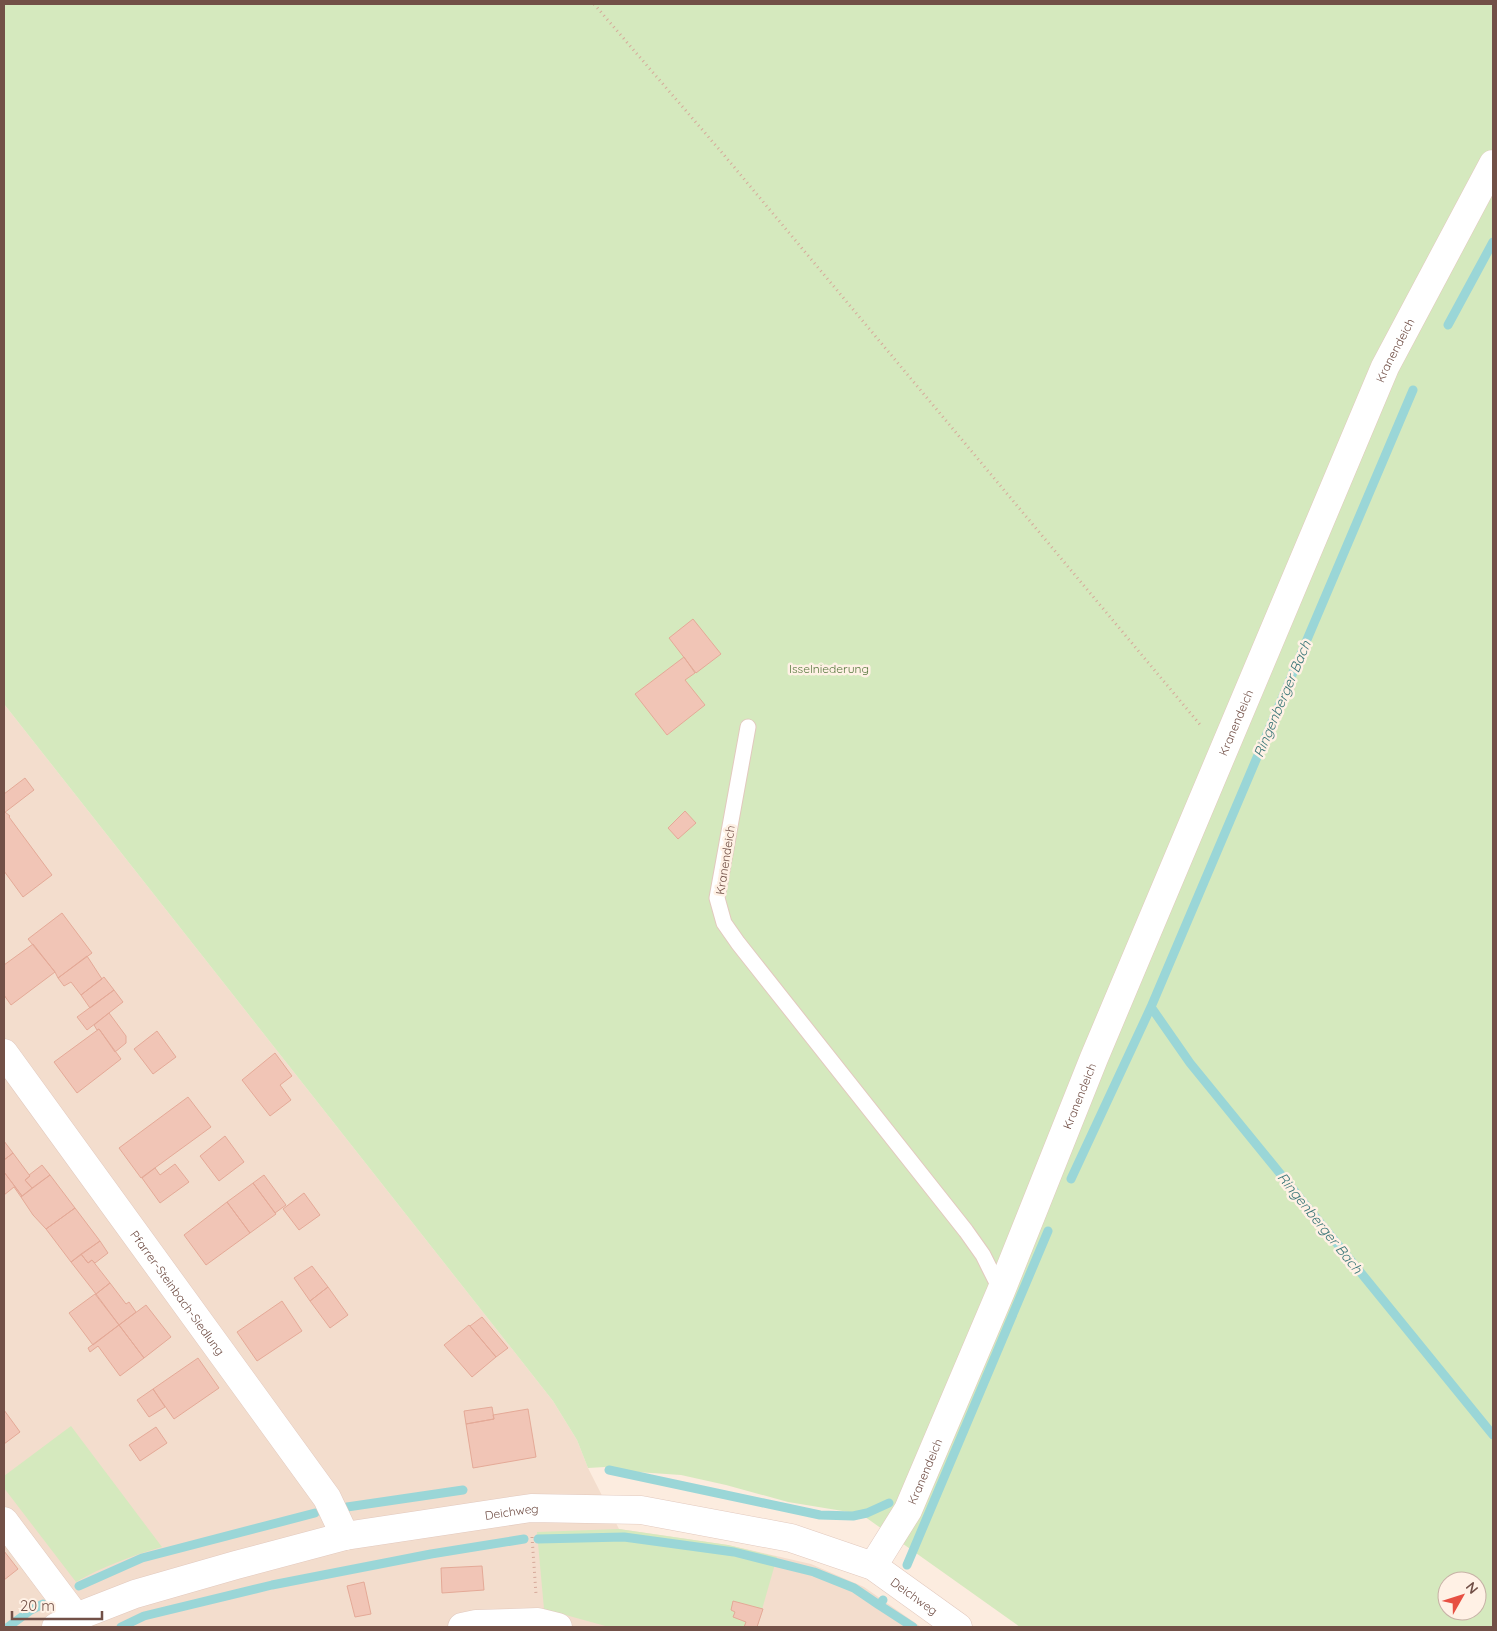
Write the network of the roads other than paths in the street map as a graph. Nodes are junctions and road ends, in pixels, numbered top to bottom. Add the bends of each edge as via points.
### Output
1 (1493, 164) edge
2 (748, 727) dead end
3 (4, 1053) edge
4 (1001, 1291) junction
5 (4, 1521) edge
6 (345, 1536) junction
7 (873, 1566) junction
8 (66, 1622) edge
9 (548, 1624) edge
10 (462, 1627) edge
11 (958, 1627) edge

1 - 4 street, Kranendeich via 1385,367 1094,1058
2 - 4 lane, Kranendeich via 717,898 724,923 966,1231 983,1255
3 - 6 street, Pfarrer-Steinbach-Siedlung via 326,1498
4 - 7 street, Kranendeich via 908,1510
5 - 8 street
6 - 7 street, Deichweg via 531,1508 641,1510 791,1538
6 - 8 street, Deichweg via 145,1591
7 - 11 street, Deichweg
9 - 10 street via 476,1624

